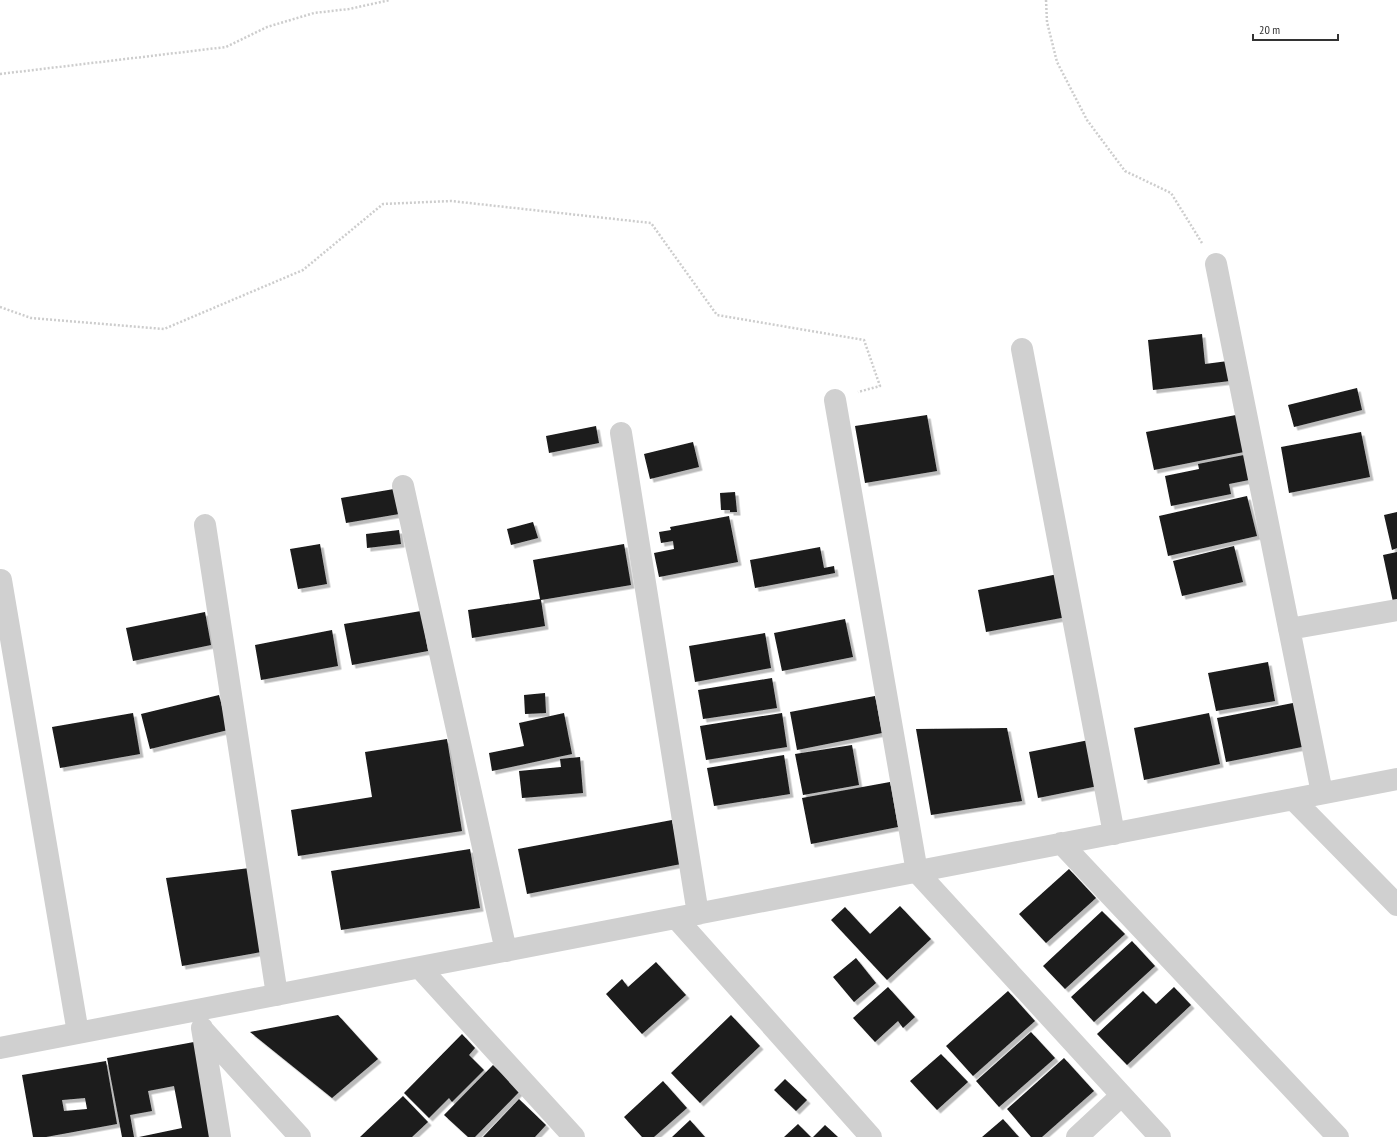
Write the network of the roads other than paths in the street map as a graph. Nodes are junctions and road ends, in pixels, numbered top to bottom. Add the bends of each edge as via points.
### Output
1 (1216, 264) road end
2 (1022, 349) dead end
3 (835, 400) road end
4 (622, 432) dead end
5 (403, 486) dead end
6 (205, 525) dead end
7 (1, 580) edge
8 (1397, 610) edge
9 (1289, 629) junction
10 (1397, 779) edge
11 (1322, 793) junction
12 (1293, 799) junction
13 (1114, 834) junction
14 (1061, 844) junction
15 (917, 872) junction
16 (1397, 905) edge
17 (698, 914) junction
18 (676, 918) junction
19 (506, 951) junction
20 (420, 968) junction
21 (276, 995) junction
22 (201, 1020) junction
23 (78, 1033) junction
24 (0, 1048) edge
25 (1121, 1096) junction
26 (220, 1137) edge
27 (300, 1137) edge
28 (574, 1137) edge
29 (871, 1137) edge
30 (1077, 1137) edge
31 (1160, 1137) edge
32 (1338, 1137) edge

1 - 9 street
2 - 13 street
3 - 15 street
4 - 17 street
5 - 19 street
6 - 21 street
7 - 23 street
8 - 9 street
9 - 11 street
10 - 11 street
11 - 12 street
12 - 13 street
12 - 16 street
13 - 14 street
14 - 15 street
14 - 32 street
15 - 17 street
15 - 25 street
17 - 18 street
18 - 19 street
18 - 29 street
19 - 20 street
20 - 21 street
20 - 28 street
21 - 22 street
22 - 23 street
22 - 26 street
22 - 27 street
23 - 24 street
25 - 30 street
25 - 31 street

